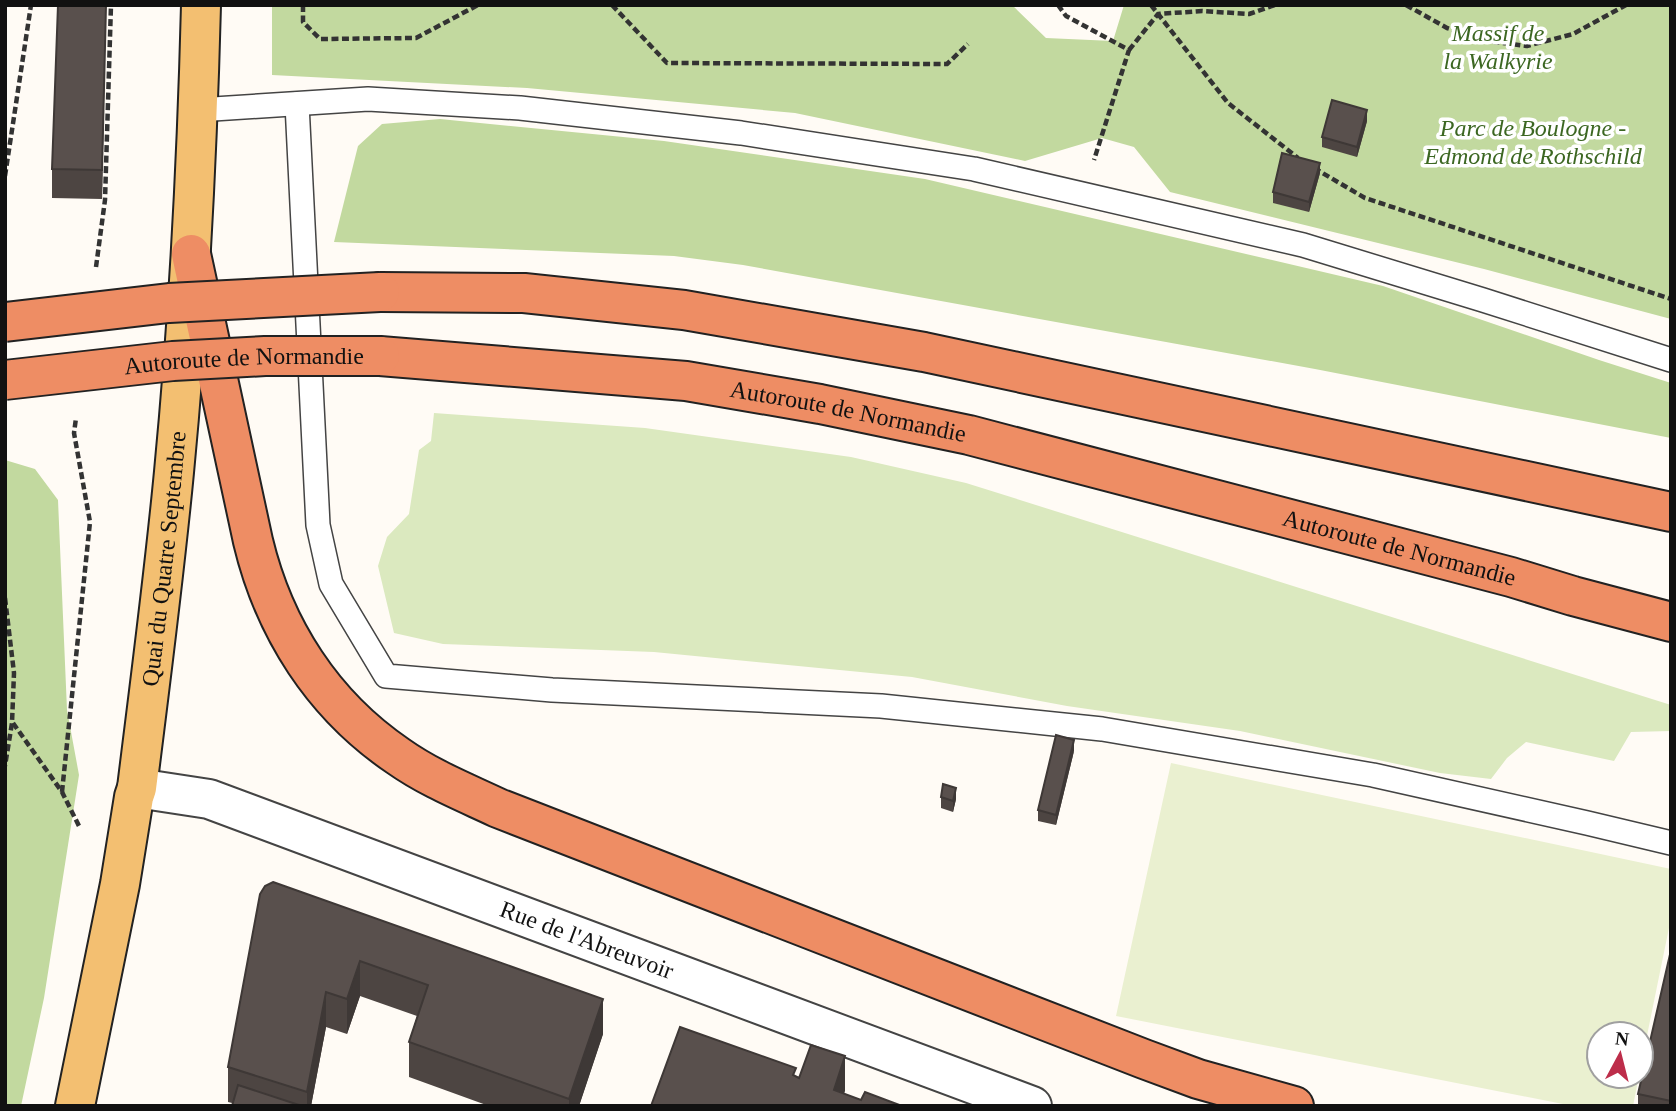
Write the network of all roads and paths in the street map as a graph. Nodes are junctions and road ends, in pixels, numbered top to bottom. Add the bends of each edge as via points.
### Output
1 (32, 5) edge
2 (201, 5) edge
3 (303, 5) edge
4 (478, 5) edge
5 (612, 5) edge
6 (1058, 5) edge
7 (1151, 5) edge
8 (1275, 5) edge
9 (1406, 5) edge
10 (1626, 5) edge
11 (1158, 14) junction
12 (968, 44) dead end
13 (1129, 50) junction
14 (297, 104) junction
15 (198, 110) junction
16 (1299, 159) edge
17 (1310, 166) edge
18 (5, 176) edge
19 (1083, 194) junction
20 (191, 254) junction
21 (1671, 299) edge
22 (5, 322) edge
23 (1671, 360) edge
24 (5, 380) edge
25 (1671, 512) edge
26 (1573, 596) junction
27 (5, 598) edge
28 (1671, 622) edge
29 (1671, 636) edge
30 (12, 723) junction
31 (5, 766) edge
32 (137, 788) junction
33 (80, 828) dead end
34 (1671, 844) edge
35 (75, 1106) edge
36 (1032, 1106) edge
37 (1294, 1106) edge

1 - 18 path
2 - 15 main road, Quai du Quatre Septembre
3 - 4 path via 303,22 320,39 416,38
5 - 12 path via 667,63 947,64
6 - 13 path via 1066,16
7 - 11 path
8 - 11 path via 1249,14
9 - 10 path via 1447,28 1527,46 1573,34
11 - 13 path
11 - 16 path via 1228,103
13 - 19 path
14 - 15 lane
14 - 19 lane via 368,99 520,108 741,133 974,169
14 - 34 lane via 318,525 331,584 386,676 552,690 881,706 1102,729 1373,775
15 - 20 main road, Quai du Quatre Septembre
17 - 21 path via 1365,198
19 - 23 lane via 1303,245
20 - 32 main road, Quai du Quatre Septembre via 174,472
20 - 37 highway via 268,591 317,681 380,744 424,772 498,808 1144,1059
22 - 25 highway, bridge via 169,303 380,292 524,293 684,310 924,352
24 - 26 highway, Autoroute de Normandie, bridge via 173,361 380,356 686,381 969,435
26 - 28 highway, Autoroute de Normandie
26 - 29 highway
27 - 30 path via 14,673
30 - 31 path
30 - 33 path via 62,792
32 - 35 main road, Quai du Quatre Septembre
32 - 36 street, Rue de l'Abreuvoir via 209,799

